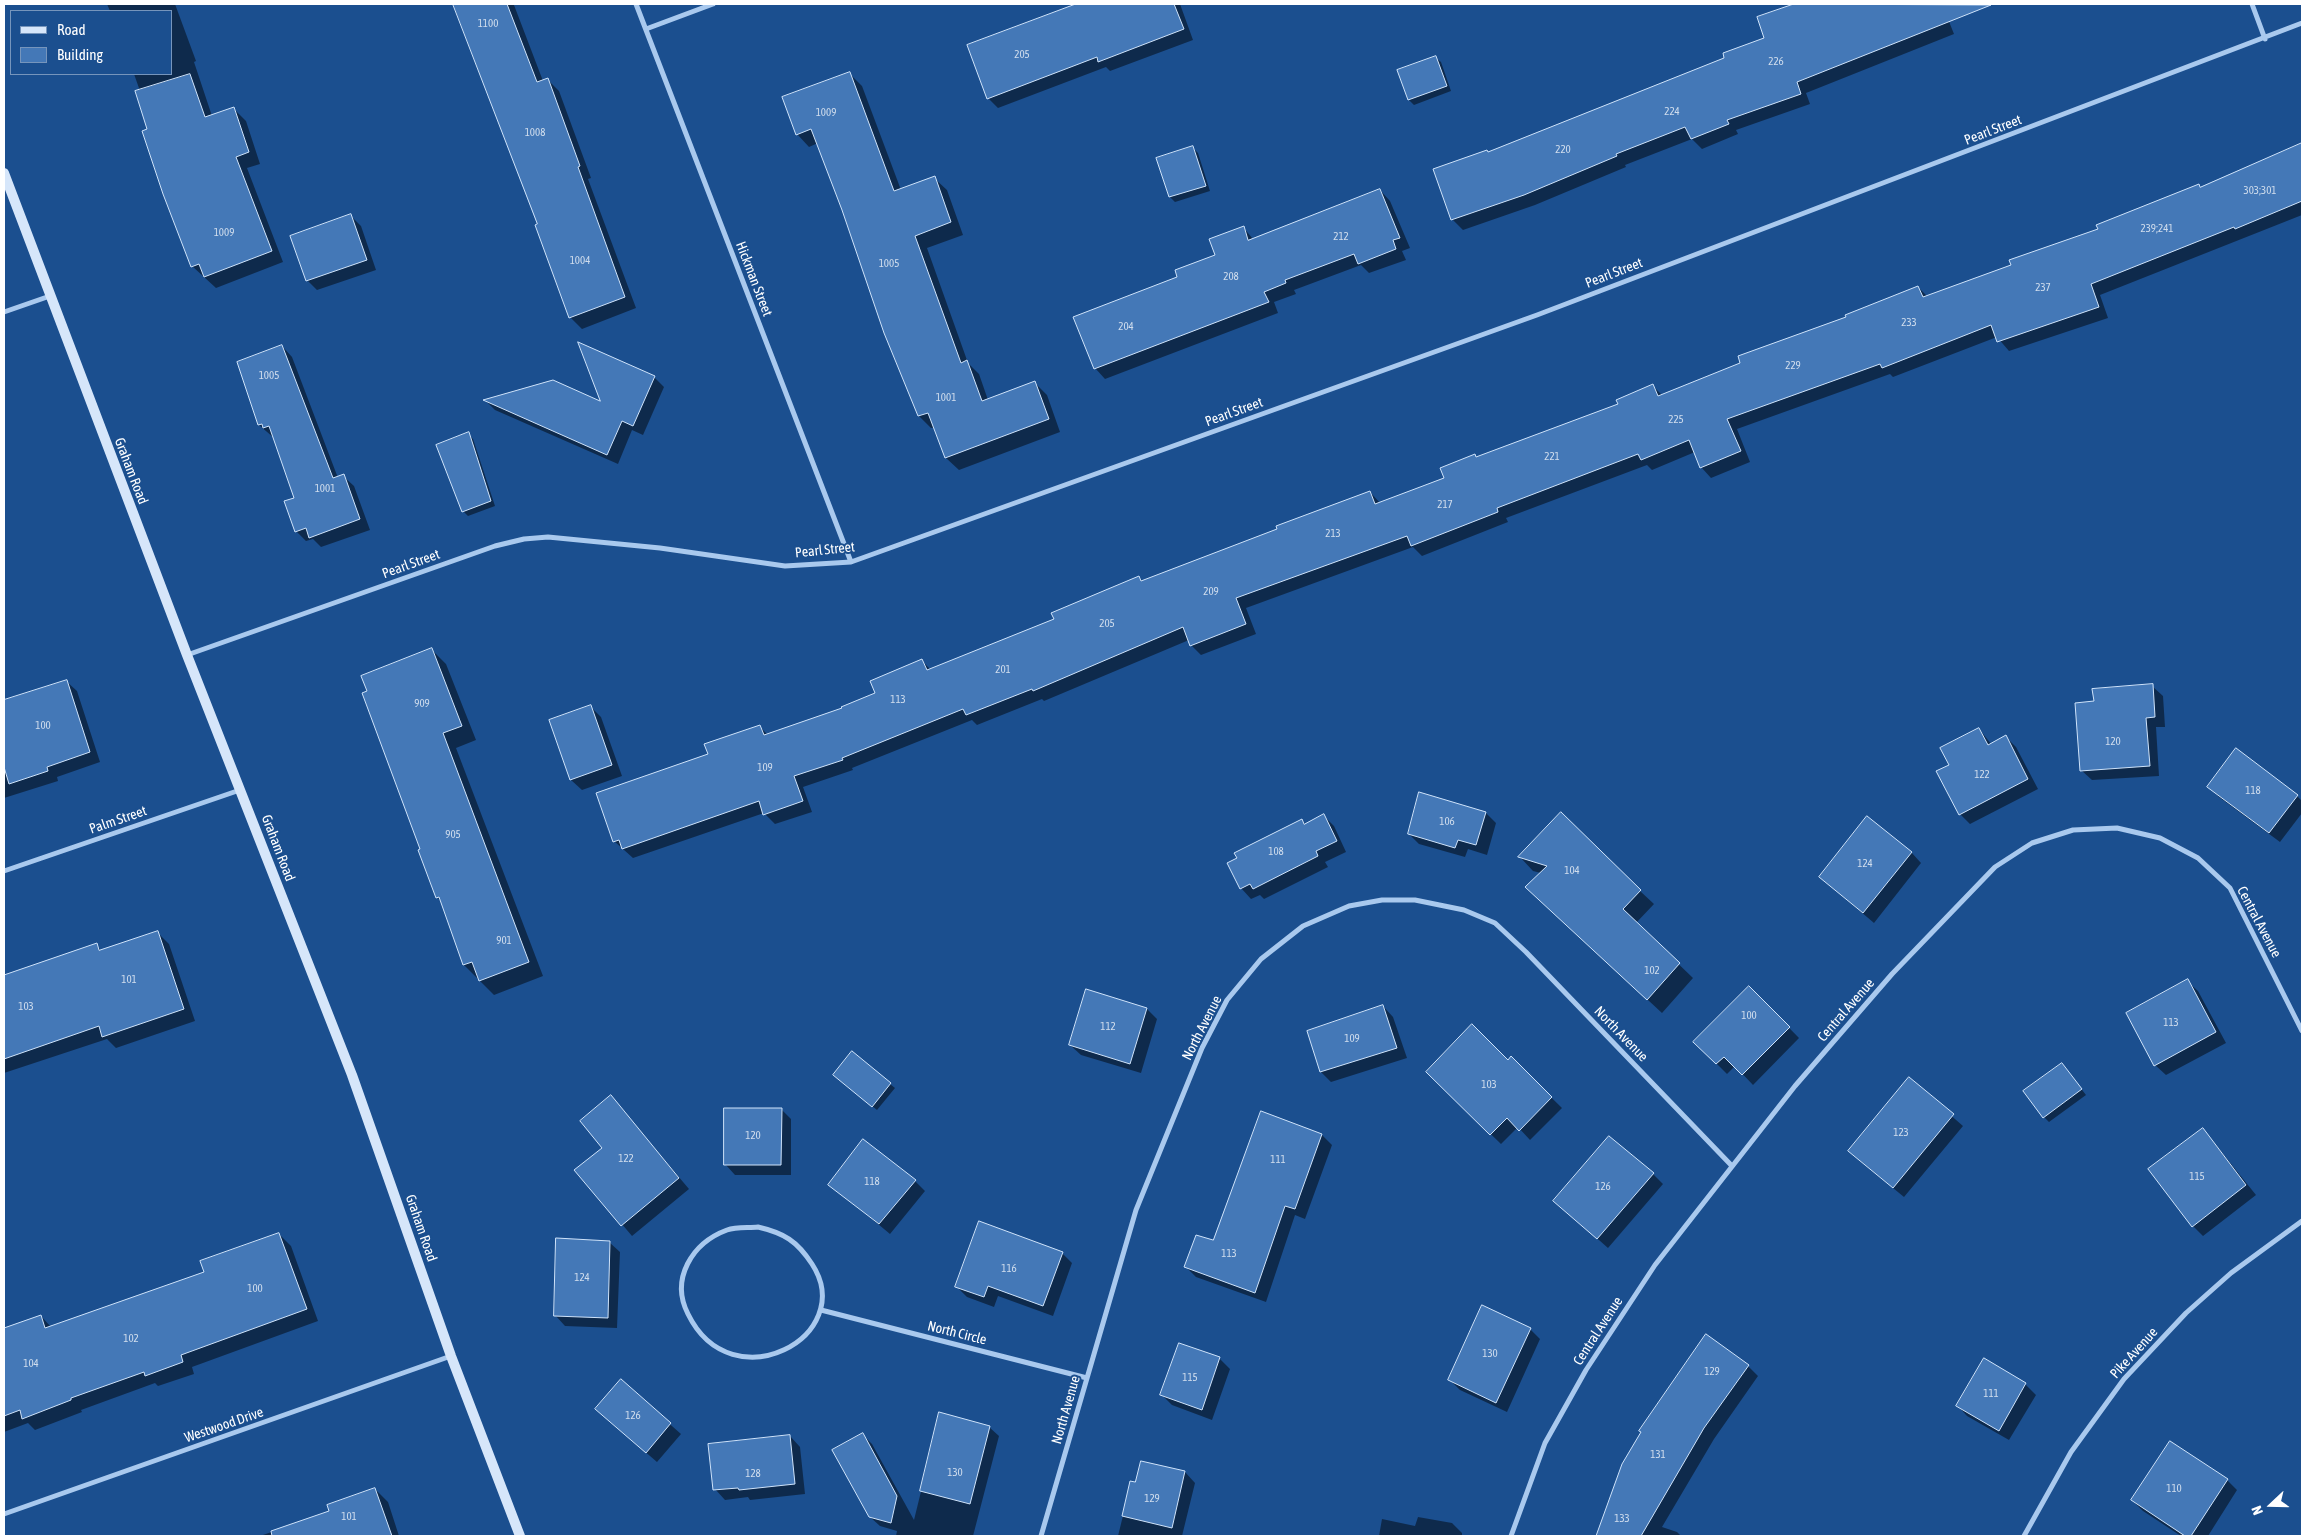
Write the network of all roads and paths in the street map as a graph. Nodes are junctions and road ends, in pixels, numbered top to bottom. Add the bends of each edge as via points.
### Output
1 (636, 4) edge
2 (713, 4) edge
3 (2252, 4) edge
4 (2302, 23) edge
5 (646, 29) junction
6 (2265, 39) junction
7 (4, 173) edge
8 (50, 296) junction
9 (4, 312) edge
10 (851, 562) junction
11 (187, 655) junction
12 (240, 790) junction
13 (4, 871) edge
14 (2302, 1031) edge
15 (1732, 1166) junction
16 (2302, 1222) edge
17 (821, 1310) junction
18 (451, 1356) junction
19 (1087, 1378) junction
20 (4, 1514) edge
21 (520, 1536) edge
22 (1041, 1536) edge
23 (1511, 1536) edge
24 (2024, 1536) edge

1 - 5 street, Hickman Street
2 - 5 street
3 - 6 street
4 - 6 street, Pearl Street
5 - 10 street, Hickman Street
6 - 10 street, Pearl Street via 1537,315
7 - 8 main road, Graham Road
8 - 9 street
8 - 11 main road, Graham Road
10 - 11 street, Pearl Street via 785,566 660,548 548,537 524,539 495,546
11 - 12 main road, Graham Road
12 - 13 street, Palm Street
12 - 18 main road, Graham Road via 352,1075
14 - 15 street, Central Avenue via 2230,888 2198,858 2160,838 2117,828 2073,830 2032,843 1995,867 1892,974 1795,1086
15 - 19 street, North Avenue via 1495,923 1464,910 1415,900 1382,900 1349,906 1303,926 1261,959 1227,1000 1202,1048 1136,1210
15 - 23 street, Central Avenue via 1655,1265 1586,1370 1545,1443
16 - 24 street, Pike Avenue via 2231,1273 2192,1307 2124,1379 2071,1452
17 - 17 street via 817,1272 801,1247 776,1232 758,1227 729,1230 712,1238 696,1250 682,1275 683,1304 696,1330 717,1349 736,1356 764,1358 791,1347 812,1327
17 - 19 street, North Circle
18 - 20 street, Westwood Drive
18 - 21 main road, Graham Road
19 - 22 street, North Avenue

